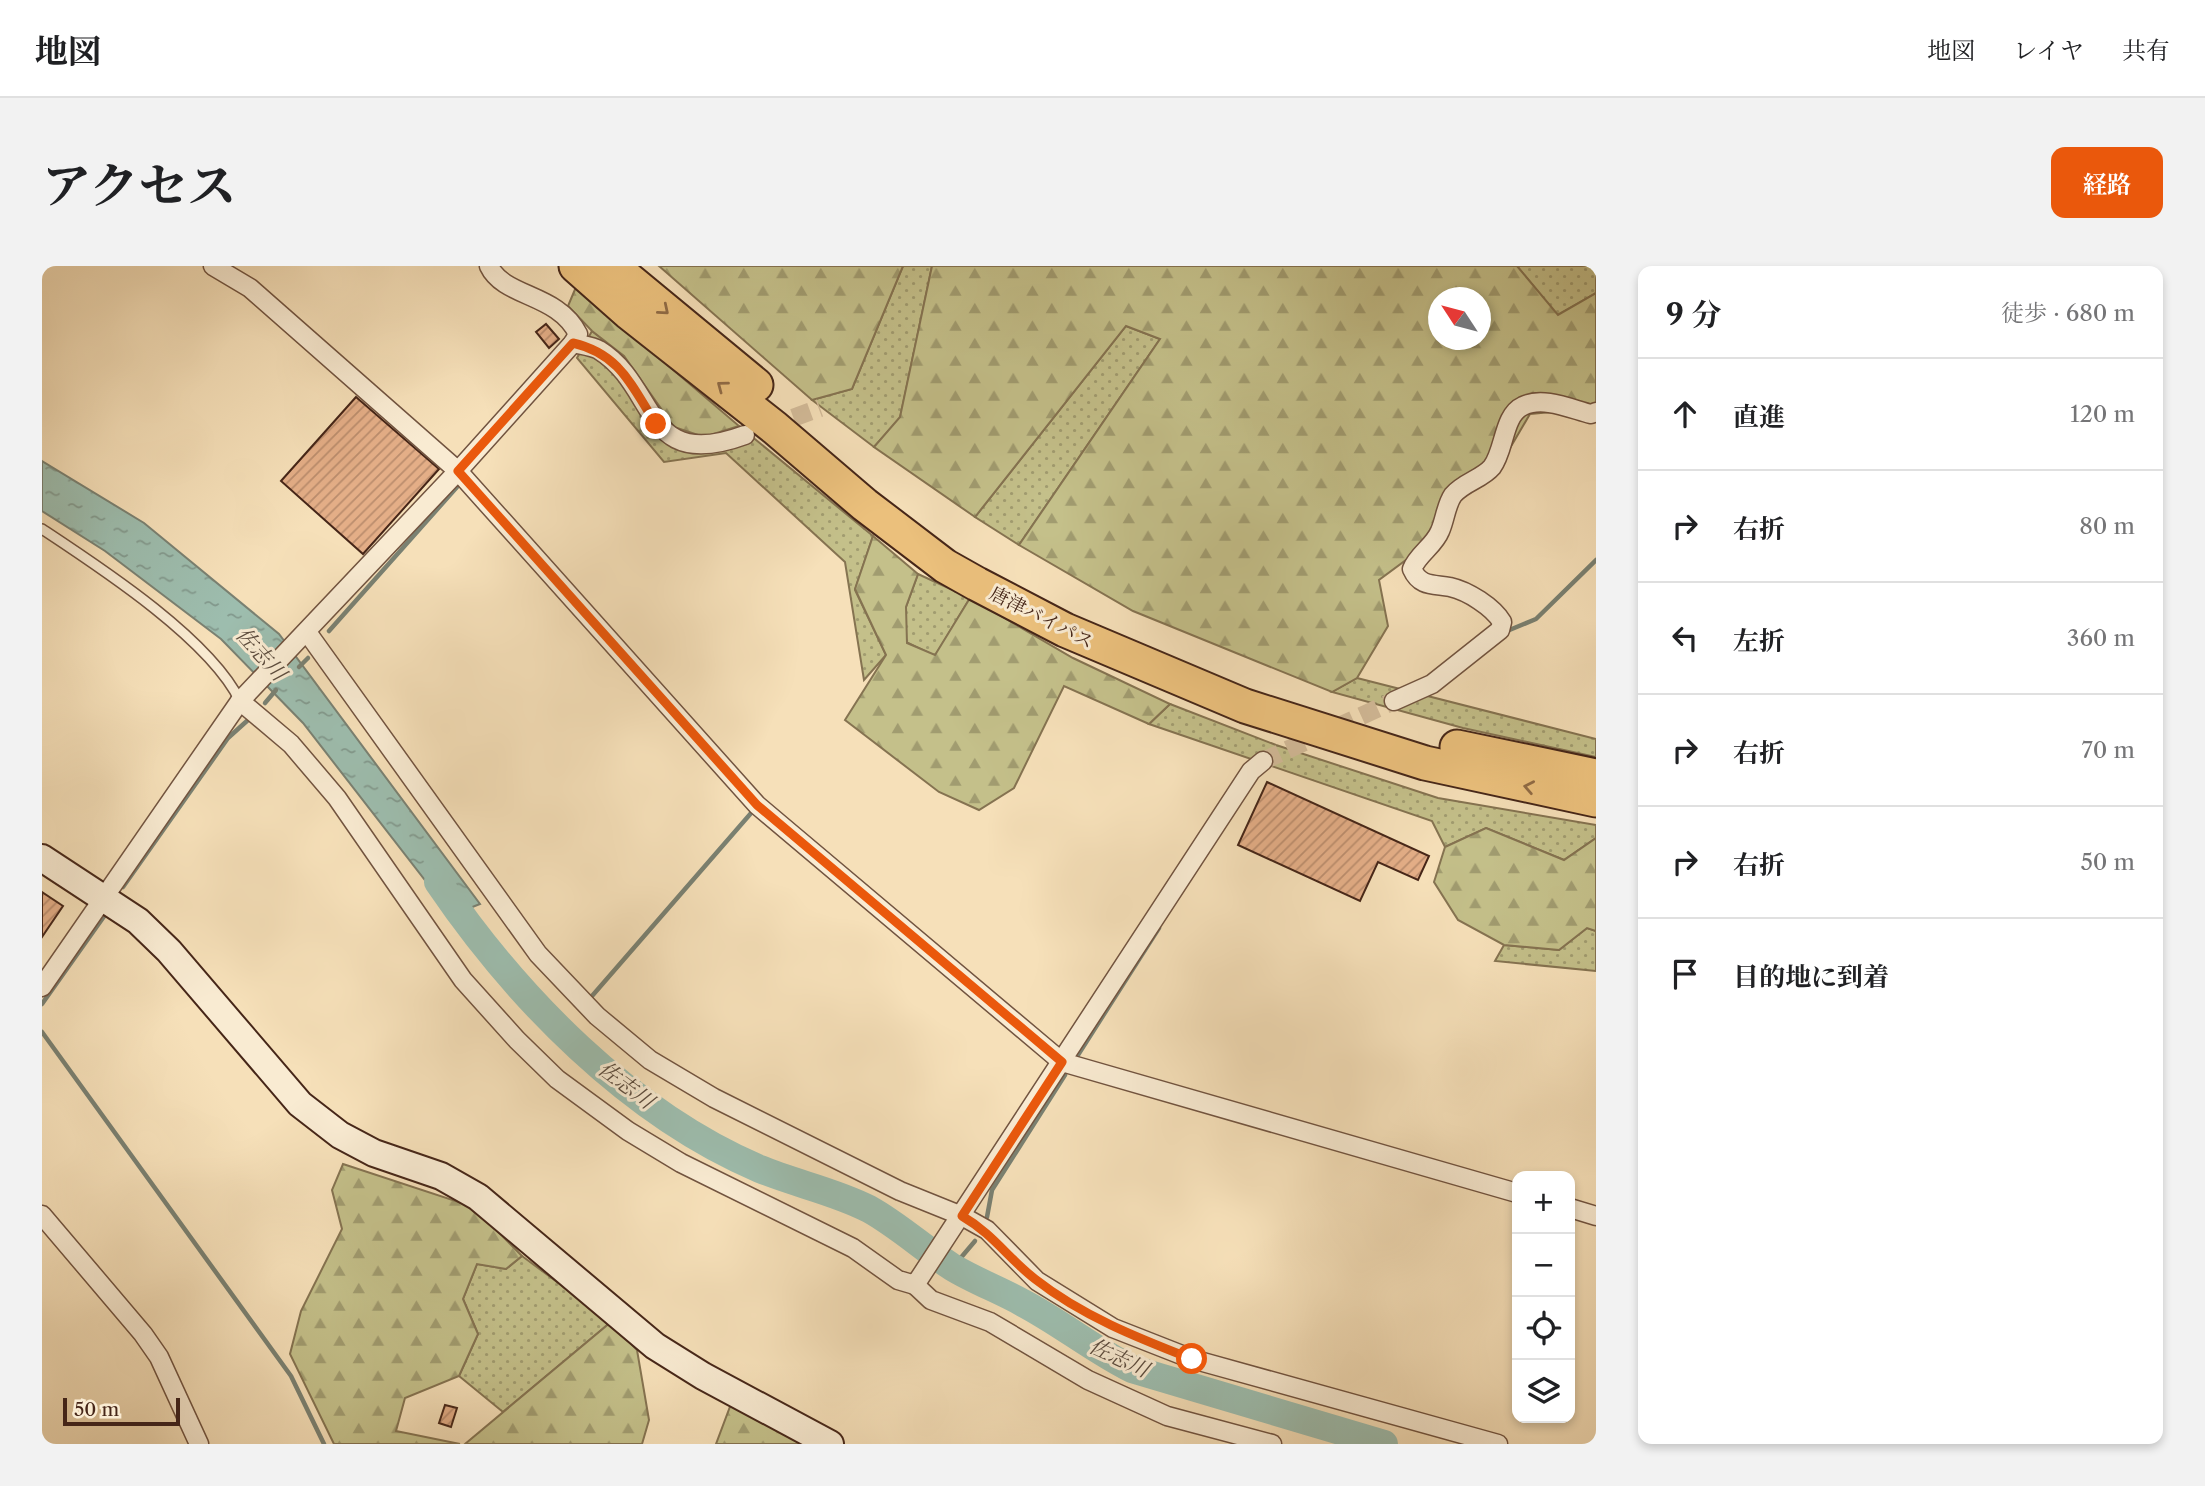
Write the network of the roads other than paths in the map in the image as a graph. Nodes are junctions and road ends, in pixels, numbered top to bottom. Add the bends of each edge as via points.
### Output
1 (213, 266) edge
2 (489, 266) edge
3 (576, 266) edge
4 (612, 266) edge
5 (573, 343) junction
6 (1596, 412) edge
7 (745, 435) dead end
8 (458, 471) junction
9 (42, 529) edge
10 (307, 632) junction
11 (240, 701) junction
12 (1394, 701) tunnel mouth
13 (1263, 761) tunnel mouth
14 (1596, 776) edge
15 (1596, 800) edge
16 (42, 858) edge
17 (103, 897) junction
18 (42, 987) edge
19 (1062, 1062) junction
20 (1512, 1192) edge
21 (1575, 1210) edge
22 (42, 1215) edge
23 (1596, 1216) edge
24 (960, 1221) junction
25 (916, 1283) junction
26 (199, 1444) edge
27 (830, 1444) edge
28 (1272, 1444) edge
29 (1498, 1444) edge

1 - 8 street via 250,288
2 - 5 street via 501,280 570,319 578,334
15 -> 3 highway, 唐津バイパス via 1425,763 1245,706 1021,607 945,566 875,513
4 -> 14 highway, 唐津バイパス via 950,545 1027,590 1190,664 1259,689 1424,738
5 - 7 street via 597,349 617,365 656,424 686,443 716,446
5 - 8 street
6 - 12 street via 1541,402 1521,406 1510,418 1490,469 1451,498 1440,533 1412,569 1424,584 1453,588 1497,614 1500,630 1432,684
8 - 10 street
8 - 19 street via 757,805
9 - 11 lane via 109,574 206,653 233,685
10 - 11 street
10 - 24 street via 538,954 597,1016 650,1060 713,1098
11 - 17 street
11 - 25 street via 291,744 337,798 463,980 557,1079 681,1163 853,1248 898,1280
13 - 19 street via 1251,771
16 - 17 street
17 - 18 street
17 - 27 street via 138,921 169,951 300,1104 340,1135 374,1153 441,1176 478,1197 655,1346
19 - 20 street
19 - 24 street
21 - 23 street
22 - 26 street via 159,1357
24 - 25 street
24 - 29 street via 987,1230 1037,1280 1113,1328 1192,1359
25 - 28 street via 931,1300 990,1322 1088,1380 1167,1416

